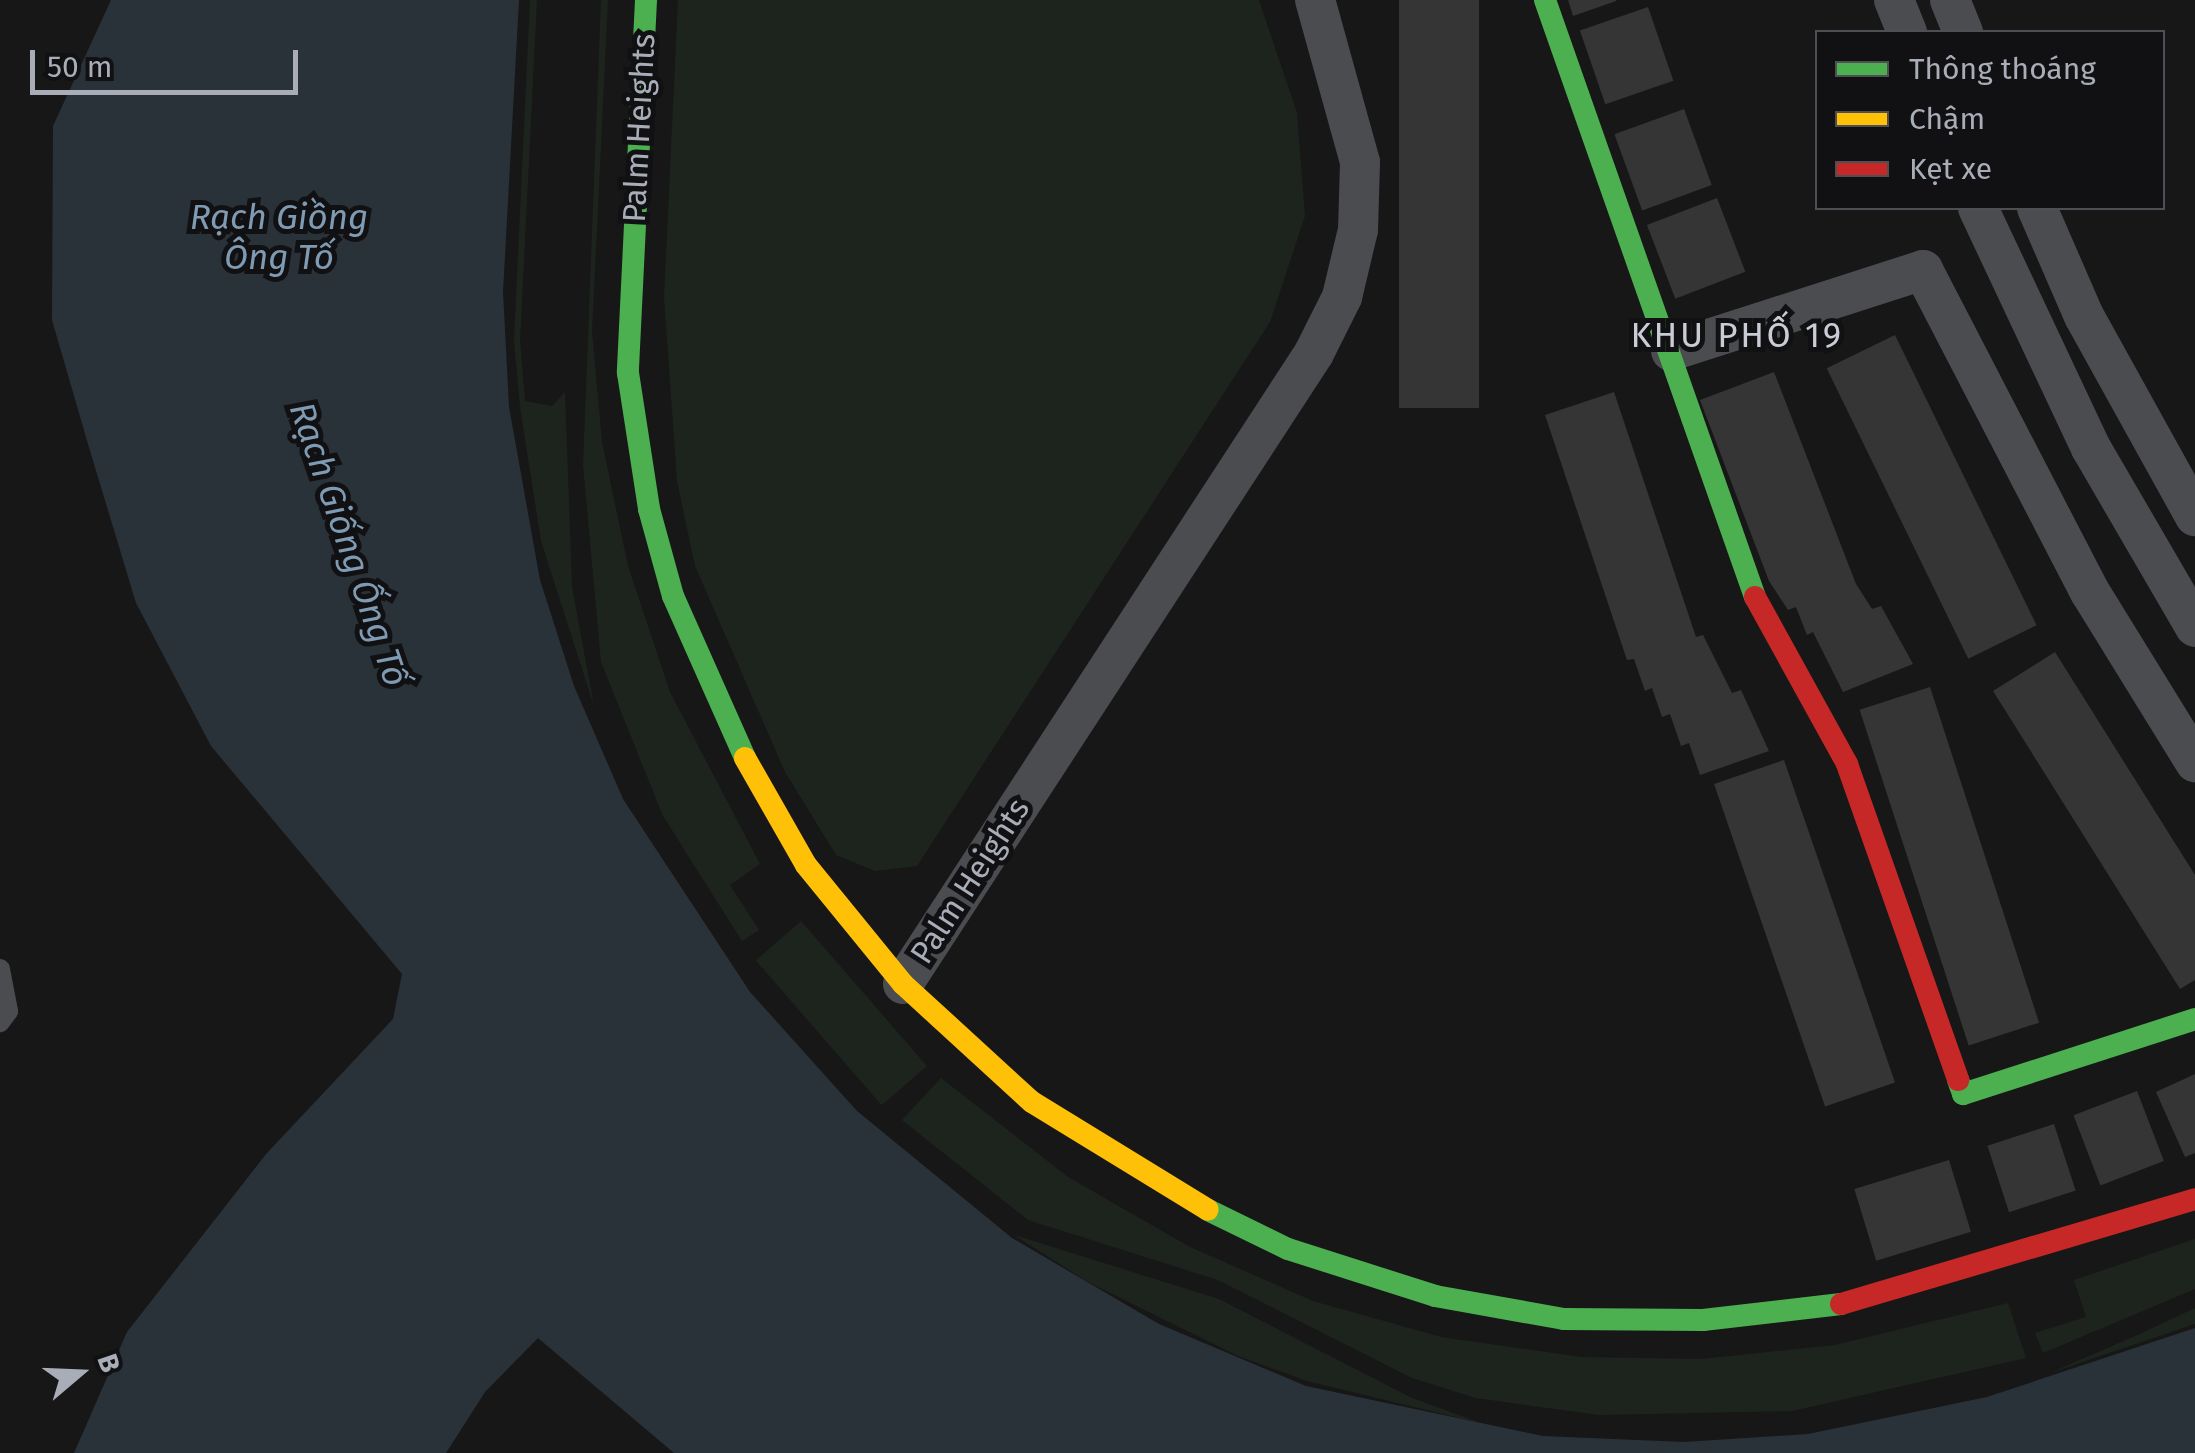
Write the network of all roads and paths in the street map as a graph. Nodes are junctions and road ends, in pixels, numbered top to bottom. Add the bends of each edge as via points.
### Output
1 (646, 0) edge
2 (1315, 0) edge
3 (1545, 0) edge
4 (1894, 0) edge
5 (1950, 0) edge
6 (1906, 30) edge
7 (1961, 30) edge
8 (1979, 210) edge
9 (2039, 210) edge
10 (1670, 351) junction
11 (2195, 516) edge
12 (2195, 627) edge
13 (2195, 762) edge
14 (0, 970) edge
15 (903, 984) junction
16 (2195, 1019) edge
17 (0, 1022) edge
18 (2195, 1199) edge

1 - 15 street, Palm Heights via 628,374 659,549 709,688 753,778 806,864
2 - 15 street, Palm Heights via 1360,162 1358,230 1342,296 1314,353
3 - 10 street
4 - 6 street
5 - 7 street
8 - 12 street via 2091,448
9 - 11 street via 2084,316
10 - 13 street via 1923,270 2090,592
10 - 16 street via 1744,577 1847,764 1963,1094
14 - 17 lane via 8,1012
15 - 18 street via 1032,1102 1202,1210 1346,1270 1520,1314 1650,1322 1818,1310 1902,1292

